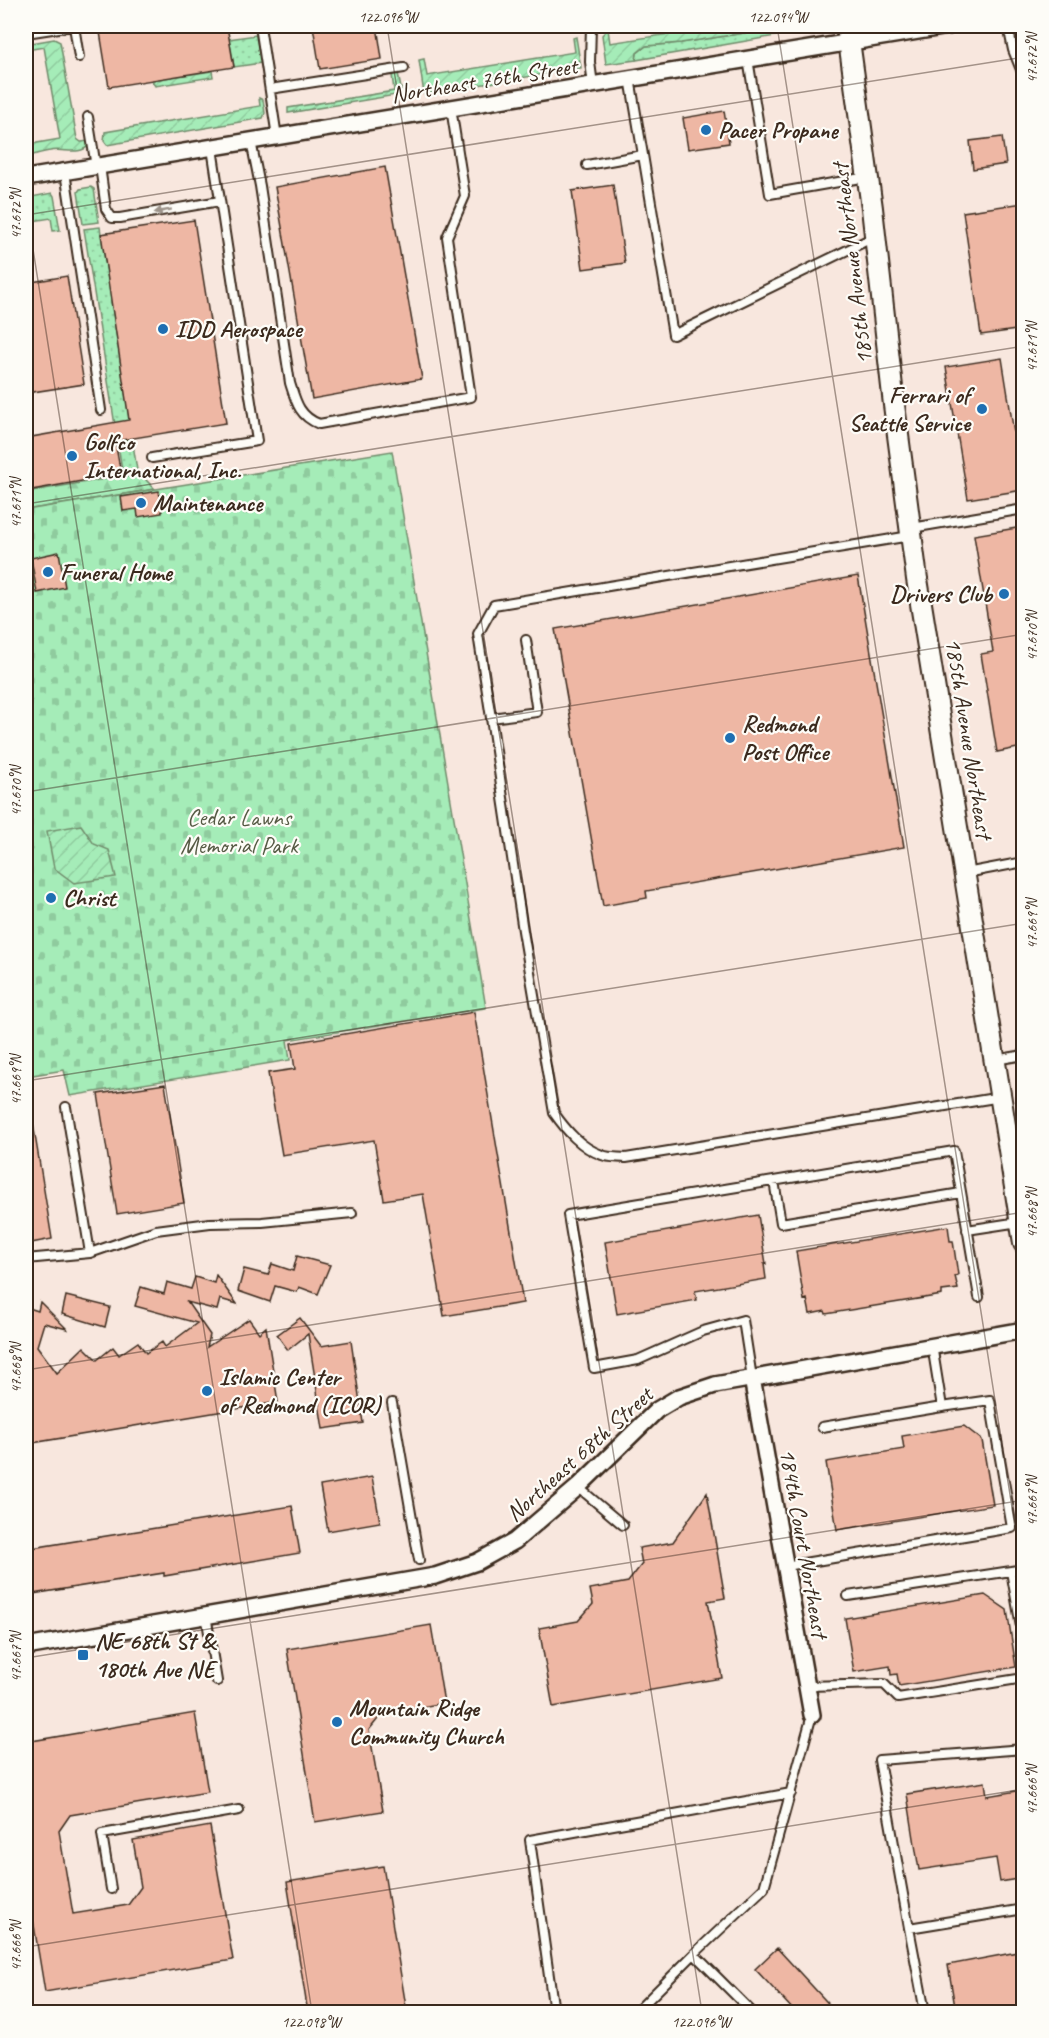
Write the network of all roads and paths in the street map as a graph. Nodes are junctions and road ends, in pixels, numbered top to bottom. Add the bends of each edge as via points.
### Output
1 (73, 26) edge
2 (260, 26) edge
3 (591, 26) edge
4 (949, 26) edge
5 (1008, 26) edge
6 (26, 33) edge
7 (848, 34) edge
8 (79, 57) dead end
9 (747, 59) junction
10 (404, 68) dead end
11 (1023, 77) edge
12 (630, 78) junction
13 (593, 85) junction
14 (270, 89) junction
15 (451, 108) junction
16 (88, 117) dead end
17 (277, 137) junction
18 (250, 141) junction
19 (212, 148) junction
20 (643, 155) junction
21 (587, 165) dead end
22 (98, 166) junction
23 (65, 172) junction
24 (868, 177) junction
25 (26, 178) edge
26 (220, 201) junction
27 (876, 236) junction
28 (101, 410) dead end
29 (152, 458) dead end
30 (1023, 509) edge
31 (911, 532) junction
32 (526, 640) dead end
33 (490, 718) junction
34 (1023, 831) edge
35 (1023, 838) edge
36 (1023, 862) edge
37 (964, 874) junction
38 (1023, 1055) edge
39 (995, 1060) junction
40 (1001, 1097) junction
41 (66, 1107) dead end
42 (774, 1181) junction
43 (961, 1193) junction
44 (352, 1213) dead end
45 (1022, 1221) edge
46 (968, 1230) junction
47 (1023, 1243) edge
48 (90, 1252) junction
49 (26, 1259) edge
50 (979, 1297) dead end
51 (1023, 1330) edge
52 (932, 1345) junction
53 (752, 1378) junction
54 (392, 1403) dead end
55 (942, 1407) junction
56 (822, 1427) dead end
57 (578, 1487) junction
58 (623, 1525) dead end
59 (419, 1560) dead end
60 (786, 1566) junction
61 (1023, 1569) edge
62 (1011, 1571) junction
63 (848, 1596) dead end
64 (206, 1616) junction
65 (1023, 1644) edge
66 (26, 1647) edge
67 (1023, 1678) edge
68 (217, 1681) dead end
69 (807, 1686) junction
70 (813, 1715) joint
71 (1023, 1749) edge
72 (791, 1793) junction
73 (239, 1810) dead end
74 (111, 1889) dead end
75 (1023, 1909) edge
76 (909, 1928) junction
77 (694, 1954) junction
78 (554, 2013) edge
79 (636, 2013) edge
80 (752, 2013) edge
81 (925, 2013) edge

1 - 6 lane
1 - 8 lane
2 - 14 lane
3 - 13 lane
4 - 7 street, Northeast 76th Street
5 - 11 lane
7 - 9 street, Northeast 76th Street
7 - 24 street, 185th Avenue Northeast
9 - 12 street, Northeast 76th Street
9 - 24 lane via 770,195
10 - 14 lane
12 - 13 street, Northeast 76th Street
12 - 20 lane
13 - 15 street, Northeast 76th Street
14 - 17 lane
15 - 17 street, Northeast 76th Street
15 - 18 lane via 465,196 447,237 471,397 319,424 309,420 298,407 290,383
16 - 22 lane
17 - 18 street, Northeast 76th Street
18 - 19 street, Northeast 76th Street
19 - 22 street, Northeast 76th Street
19 - 26 lane
20 - 21 lane
20 - 27 lane via 673,335
22 - 23 street, Northeast 76th Street
26 -> 22 lane via 112,218 106,208
23 - 25 street, Northeast 76th Street
23 - 28 lane
24 - 27 street, 185th Avenue Northeast
26 - 29 lane via 257,441
27 - 31 street, 185th Avenue Northeast
30 - 31 lane
31 - 33 lane via 494,605 478,634
31 - 37 street, 185th Avenue Northeast
32 - 33 lane via 537,712
33 - 40 lane via 554,1113 581,1144 602,1156 626,1158
34 - 35 lane
36 - 37 lane
37 - 39 street, 185th Avenue Northeast
38 - 39 lane
39 - 40 street, 185th Avenue Northeast
40 - 45 street, 185th Avenue Northeast
41 - 48 lane
42 - 43 lane via 781,1223
42 - 43 lane via 954,1151
42 - 53 lane via 568,1215 594,1368 638,1360 702,1331 743,1320
43 - 46 lane
44 - 48 lane via 156,1230
45 - 46 lane
45 - 47 street, 185th Avenue Northeast
46 - 50 lane
48 - 49 lane
51 - 52 street, Northeast 68th Street
52 - 53 street, Northeast 68th Street
52 - 55 lane
53 - 57 street, Northeast 68th Street via 715,1385 657,1410
53 - 60 street, 184th Court Northeast
54 - 59 lane
55 - 56 lane
55 - 60 lane via 990,1400 1012,1528
57 - 58 lane
57 - 64 street, Northeast 68th Street via 514,1541 477,1562 435,1575
60 - 69 street, 184th Court Northeast
61 - 62 lane
62 - 63 lane
62 - 65 lane
64 - 66 street, Northeast 68th Street
64 - 68 lane
67 - 69 lane via 898,1698 884,1684
69 - 70 street, 184th Court Northeast
70 - 72 lane
71 - 76 lane via 879,1760
72 - 77 lane via 764,1888
72 - 78 lane via 530,1840
73 - 74 lane via 102,1834
75 - 76 lane
76 - 81 lane
77 - 79 lane
77 - 80 lane

